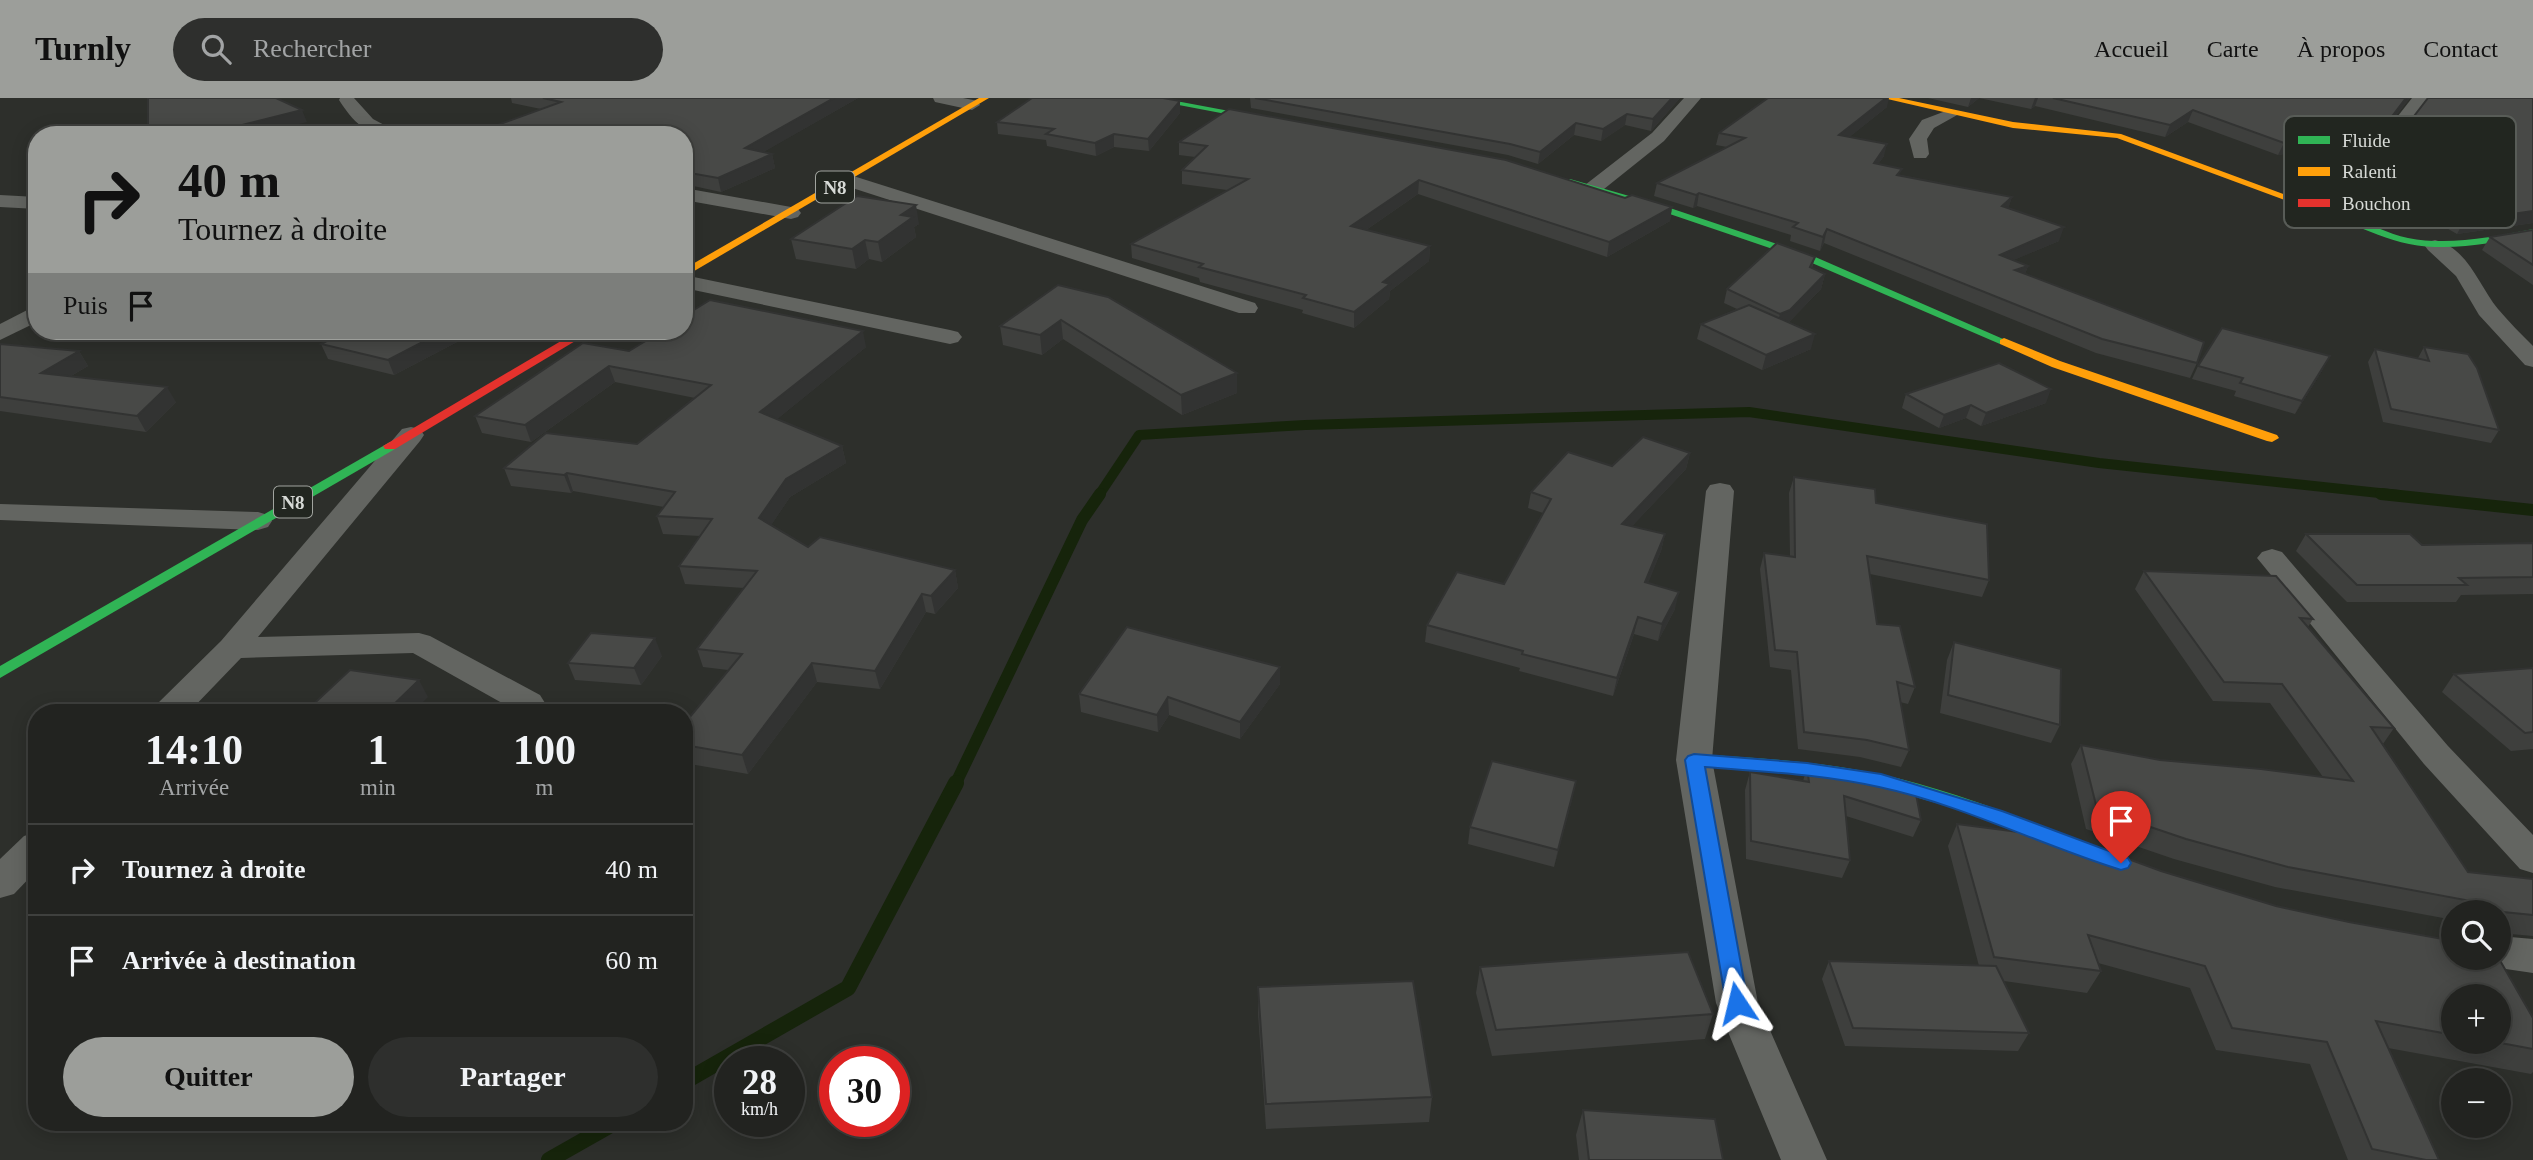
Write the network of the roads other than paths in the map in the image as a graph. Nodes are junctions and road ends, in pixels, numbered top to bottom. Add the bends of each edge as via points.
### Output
1 (941, 98) edge
2 (1146, 98) edge
3 (1693, 98) edge
4 (1887, 98) edge
5 (2421, 98) edge
6 (347, 100) dead end
7 (978, 102) edge
8 (1951, 114) junction
9 (2407, 116) edge
10 (1290, 123) edge
11 (369, 126) edge
12 (1920, 154) dead end
13 (1556, 178) edge
14 (847, 180) junction
15 (1592, 189) junction
16 (693, 196) edge
17 (2284, 196) edge
18 (0, 201) edge
19 (28, 203) edge
20 (791, 212) junction
21 (2372, 228) edge
22 (2533, 232) edge
23 (2435, 246) junction
24 (693, 269) edge
25 (693, 283) edge
26 (1247, 308) dead end
27 (28, 318) edge
28 (0, 333) edge
29 (950, 337) dead end
30 (571, 340) edge
31 (2533, 360) edge
32 (411, 435) junction
33 (2272, 438) dead end
34 (1720, 491) dead end
35 (0, 512) edge
36 (258, 521) junction
37 (2272, 558) dead end
38 (232, 648) junction
39 (0, 673) edge
40 (528, 703) dead end
41 (177, 704) edge
42 (1694, 760) junction
43 (28, 855) edge
44 (2109, 858) edge
45 (2533, 859) edge
46 (0, 883) edge
47 (2511, 953) edge
48 (2533, 956) edge
49 (1804, 1160) edge

1 - 7 street
2 - 10 main road
3 - 15 street via 1658,137
4 - 8 main road
5 - 9 street
6 - 11 street via 359,120
7 - 14 main road, N8
8 - 12 street via 1928,124 1918,139
8 - 17 main road via 2118,136
13 - 15 main road
14 - 20 main road, N8
14 - 26 street
15 - 33 main road via 1809,258 2056,364
16 - 20 street
18 - 19 street
20 - 24 main road, N8
21 - 23 main road
22 - 23 main road
23 - 31 street via 2465,272 2487,310
25 - 29 street
27 - 28 street
30 - 32 main road, N8
32 - 36 main road, N8
32 - 38 street
34 - 42 street
35 - 36 street
36 - 39 main road, N8
37 - 45 street via 2436,755
38 - 40 street via 419,643
38 - 41 street
42 - 44 main road via 1807,769 1881,781
42 - 49 street via 1737,1003
43 - 46 street
47 - 48 street

